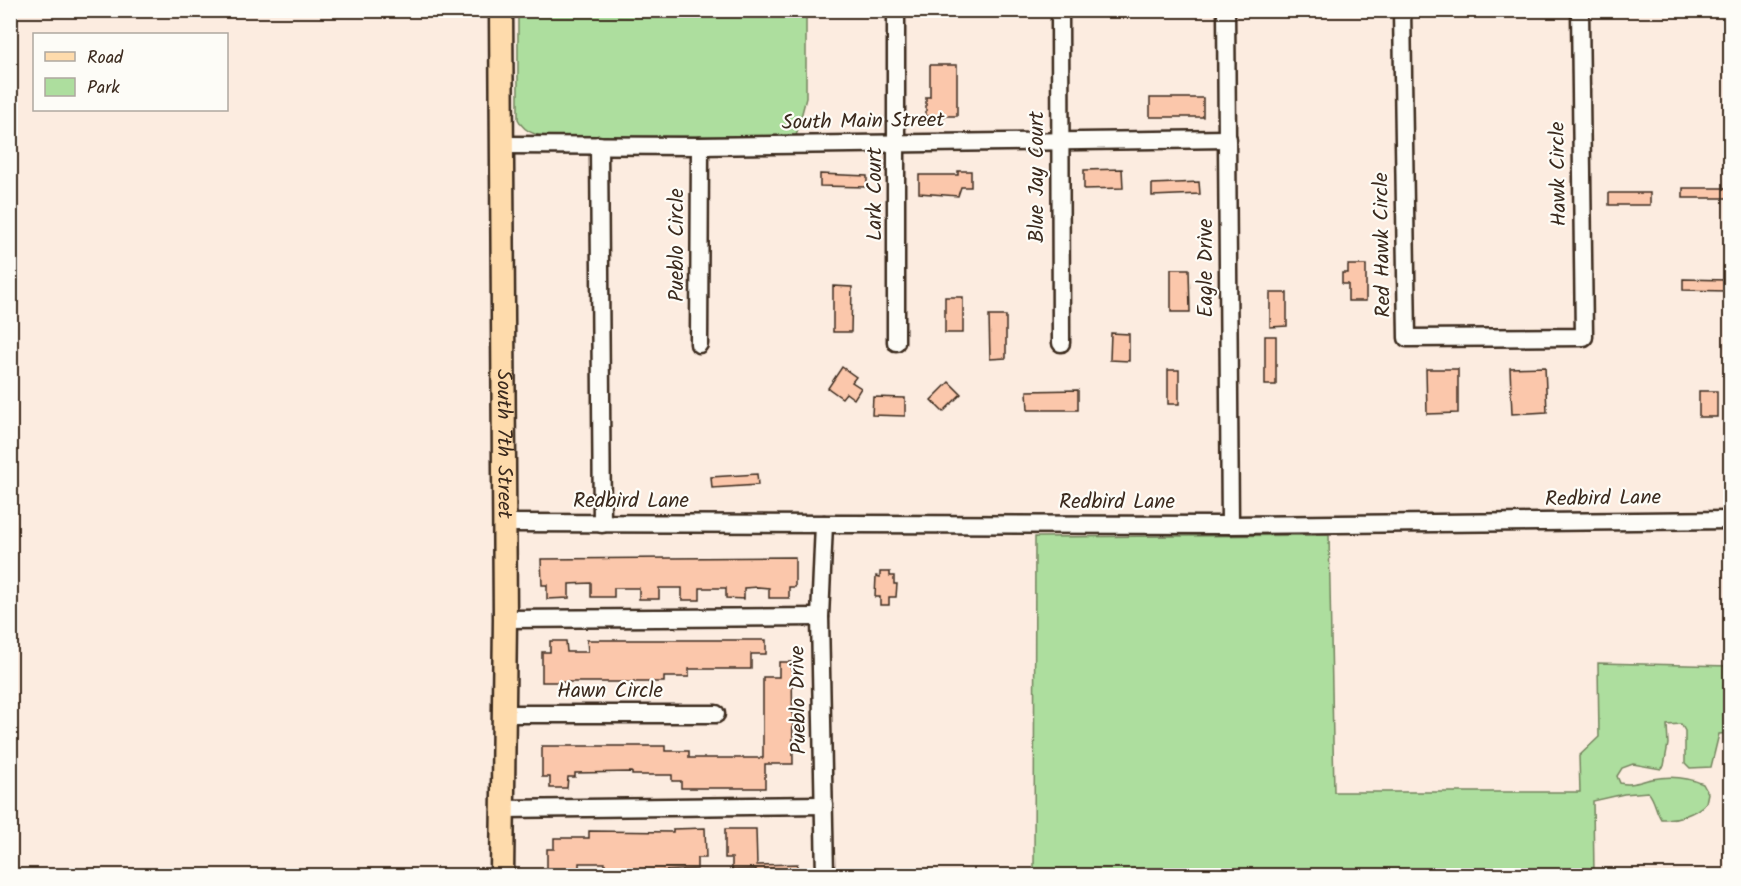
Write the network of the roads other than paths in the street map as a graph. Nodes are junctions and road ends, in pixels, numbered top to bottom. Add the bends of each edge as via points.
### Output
1 (501, 10) edge
2 (896, 10) edge
3 (1060, 10) edge
4 (1226, 10) edge
5 (1402, 10) edge
6 (1580, 10) edge
7 (1228, 139) junction
8 (1059, 141) junction
9 (898, 144) junction
10 (500, 145) junction
11 (599, 145) junction
12 (700, 146) junction
13 (1584, 337) joint
14 (896, 342) dead end
15 (1061, 343) dead end
16 (699, 344) dead end
17 (1731, 520) edge
18 (504, 524) junction
19 (602, 524) junction
20 (824, 524) junction
21 (1230, 525) junction
22 (820, 617) junction
23 (505, 619) junction
24 (504, 714) junction
25 (716, 714) dead end
26 (824, 805) junction
27 (503, 809) junction
28 (502, 876) edge
29 (825, 876) edge

1 - 10 main road, South 7th Street
2 - 9 street, Lark Court
3 - 8 street, Blue Jay Court
4 - 7 street, Eagle Drive
5 - 13 street, Red Hawk Circle via 1407,338
6 - 13 street, Hawk Circle
7 - 8 street, South Main Street
7 - 21 street, Eagle Drive
8 - 9 street, South Main Street
8 - 15 street, Blue Jay Court
9 - 12 street, South Main Street
9 - 14 street, Lark Court
10 - 11 street, South Main Street
10 - 18 main road, South 7th Street
11 - 12 street, South Main Street
11 - 19 street
12 - 16 street, Pueblo Circle
17 - 21 street, Redbird Lane
18 - 19 street, Redbird Lane
18 - 23 main road, South 7th Street
19 - 20 street, Redbird Lane
20 - 21 street, Redbird Lane
20 - 22 street, Pueblo Drive
22 - 23 street
22 - 26 street, Pueblo Drive
23 - 24 main road, South 7th Street
24 - 25 street, Hawn Circle
24 - 27 main road, South 7th Street
26 - 27 street
26 - 29 street, Pueblo Drive
27 - 28 main road, South 7th Street

